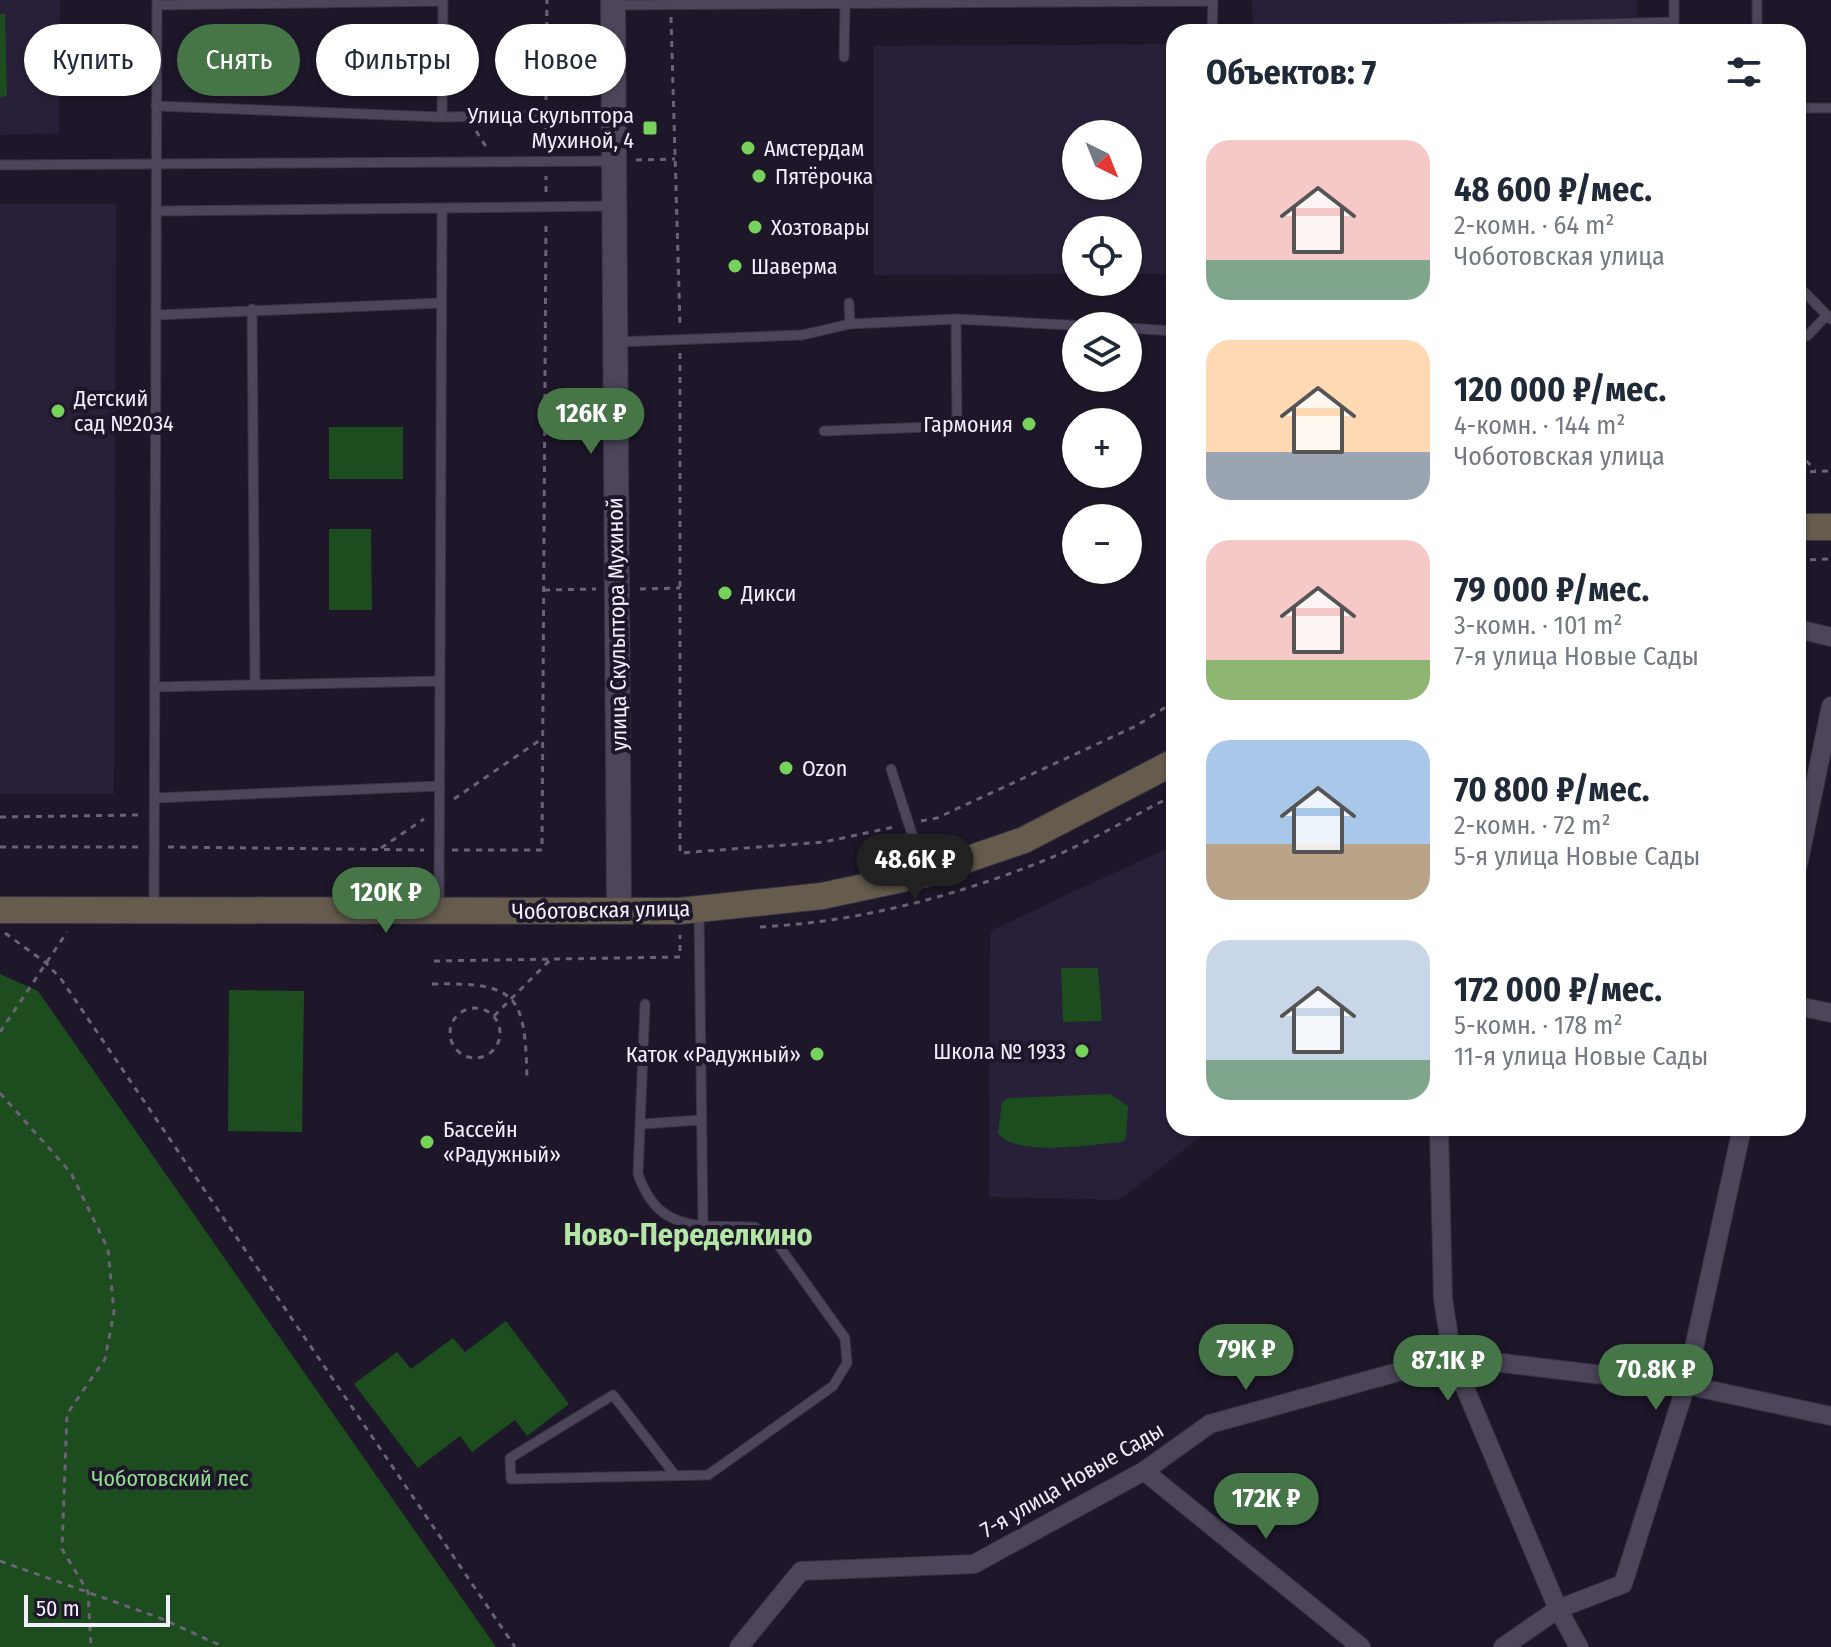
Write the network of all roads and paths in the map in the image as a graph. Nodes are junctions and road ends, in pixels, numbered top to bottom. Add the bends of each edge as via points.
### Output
1 (443, 0) edge
2 (547, 0) edge
3 (1674, 0) edge
4 (1757, 0) edge
5 (1213, 1) edge
6 (243, 2) edge
7 (823, 2) edge
8 (157, 3) edge
9 (613, 3) edge
10 (845, 4) junction
11 (671, 5) junction
12 (1212, 24) edge
13 (1674, 24) edge
14 (1757, 24) edge
15 (844, 57) dead end
16 (156, 106) junction
17 (1806, 108) edge
18 (1831, 108) edge
19 (613, 114) junction
20 (546, 115) junction
21 (467, 116) junction
22 (442, 117) junction
23 (675, 159) junction
24 (496, 161) junction
25 (546, 161) junction
26 (613, 161) junction
27 (156, 164) junction
28 (0, 165) edge
29 (613, 206) junction
30 (546, 207) junction
31 (442, 208) junction
32 (156, 211) junction
33 (1806, 294) edge
34 (441, 303) junction
35 (849, 303) dead end
36 (252, 309) junction
37 (156, 315) junction
38 (1829, 317) edge
39 (956, 319) junction
40 (850, 324) junction
41 (1062, 325) edge
42 (1142, 329) edge
43 (1166, 330) edge
44 (1807, 336) dead end
45 (680, 341) junction
46 (614, 342) junction
47 (824, 431) dead end
48 (1806, 460) edge
49 (1831, 471) edge
50 (1806, 472) edge
51 (1817, 472) junction
52 (1806, 527) edge
53 (1831, 527) edge
54 (1831, 559) edge
55 (1806, 560) edge
56 (1806, 631) edge
57 (1831, 637) edge
58 (440, 681) junction
59 (255, 685) junction
60 (155, 687) junction
61 (1831, 706) edge
62 (1166, 707) edge
63 (543, 738) junction
64 (1166, 766) edge
65 (891, 769) dead end
66 (440, 786) junction
67 (155, 798) junction
68 (440, 808) junction
69 (155, 815) junction
70 (0, 817) edge
71 (909, 824) junction
72 (1806, 826) edge
73 (0, 847) edge
74 (154, 847) junction
75 (379, 849) junction
76 (440, 850) junction
77 (925, 874) junction
78 (699, 909) junction
79 (154, 910) junction
80 (439, 910) junction
81 (619, 912) junction
82 (2, 921) edge
83 (67, 932) dead end
84 (680, 932) dead end
85 (551, 959) junction
86 (434, 961) dead end
87 (46, 963) junction
88 (432, 984) dead end
89 (511, 999) junction
90 (645, 1004) dead end
91 (1806, 1008) edge
92 (1831, 1013) edge
93 (494, 1016) junction
94 (0, 1032) edge
95 (527, 1079) dead end
96 (0, 1093) edge
97 (701, 1120) junction
98 (642, 1124) junction
99 (1439, 1136) edge
100 (1740, 1136) edge
101 (703, 1226) junction
102 (1452, 1357) junction
103 (1686, 1385) junction
104 (1831, 1416) edge
105 (1144, 1471) junction
106 (675, 1475) junction
107 (0, 1561) edge
108 (88, 1592) junction
109 (1558, 1609) junction
110 (91, 1647) edge
111 (224, 1647) edge
112 (515, 1647) edge
113 (739, 1647) edge
114 (1361, 1647) edge
115 (1503, 1647) edge
116 (1579, 1647) edge

1 - 6 lane
1 - 22 lane
2 - 20 path
3 - 13 lane
4 - 14 lane
5 - 10 lane
5 - 12 lane
6 - 8 lane
7 - 10 lane
7 - 11 lane
8 - 16 lane
9 - 11 lane
9 - 19 street, улица Скульптора Мухиной
10 - 15 lane
11 - 23 path
16 - 22 lane
16 - 27 lane
17 - 18 lane
19 - 20 lane
19 - 26 street, улица Скульптора Мухиной
20 - 21 lane
20 - 25 path
21 - 22 lane
21 - 24 path
23 - 26 path
23 - 45 path
24 - 25 lane
24 - 27 lane
25 - 26 lane
25 - 30 path
26 - 29 street, улица Скульптора Мухиной
27 - 28 lane
27 - 32 lane
29 - 30 lane
29 - 46 street, улица Скульптора Мухиной
30 - 31 lane
30 - 63 path
31 - 32 lane
31 - 34 lane
32 - 37 lane
33 - 38 lane
34 - 36 lane
34 - 58 lane
35 - 40 lane
36 - 37 lane
36 - 59 lane
37 - 60 lane
38 - 44 lane
39 - 40 lane
39 - 41 lane
39 - 47 lane via 957,426
40 - 45 lane via 802,335
42 - 43 lane
45 - 46 lane
45 - 71 path via 680,853 824,842
46 - 81 street, улица Скульптора Мухиной
48 - 51 path
49 - 51 path
50 - 51 path
52 - 53 main road
54 - 55 path
56 - 57 street
58 - 59 lane
58 - 66 lane
59 - 60 lane
60 - 67 lane
61 - 72 street
62 - 71 path via 966,805
63 - 68 path
63 - 76 path via 542,850
64 - 77 main road, Чоботовская улица via 1024,840
65 - 71 lane
66 - 67 lane
66 - 68 lane
67 - 69 lane
68 - 75 path
68 - 76 lane
69 - 70 path
69 - 74 lane
71 - 77 lane
73 - 74 path
74 - 75 path
74 - 79 lane
75 - 76 path
76 - 80 lane
77 - 78 main road, Чоботовская улица via 822,896
78 - 81 main road, Чоботовская улица
78 - 97 lane
79 - 80 main road, Чоботовская улица
79 - 82 main road, Чоботовская улица
80 - 81 main road, Чоботовская улица
82 - 87 path
83 - 87 path
84 - 85 path via 680,957
85 - 86 path
85 - 89 path
87 - 94 path
87 - 112 path
88 - 89 path via 490,985
89 - 93 path
89 - 95 path via 526,1031
90 - 98 lane
91 - 92 street
93 - 93 path via 470,1008 458,1014 451,1026 457,1050 468,1057 493,1051 500,1027
96 - 108 path via 71,1173 108,1249 114,1312 105,1359 67,1414 62,1549
97 - 98 lane
97 - 101 lane
98 - 101 lane via 638,1174 646,1195 660,1213
99 - 102 street via 1443,1299
100 - 103 street
101 - 106 lane via 755,1227 779,1246 845,1338 847,1363 833,1386 708,1475
102 - 103 street, 7-я улица Новые Сады
102 - 105 street, 7-я улица Новые Сады via 1210,1424
102 - 109 street
103 - 104 street, 7-я улица Новые Сады
103 - 109 street via 1623,1584
105 - 113 street, 7-я улица Новые Сады via 974,1564 801,1571
105 - 114 street
106 - 106 lane via 511,1479 510,1458 613,1395
107 - 108 path
108 - 110 path
108 - 111 path
109 - 115 street
109 - 116 street

